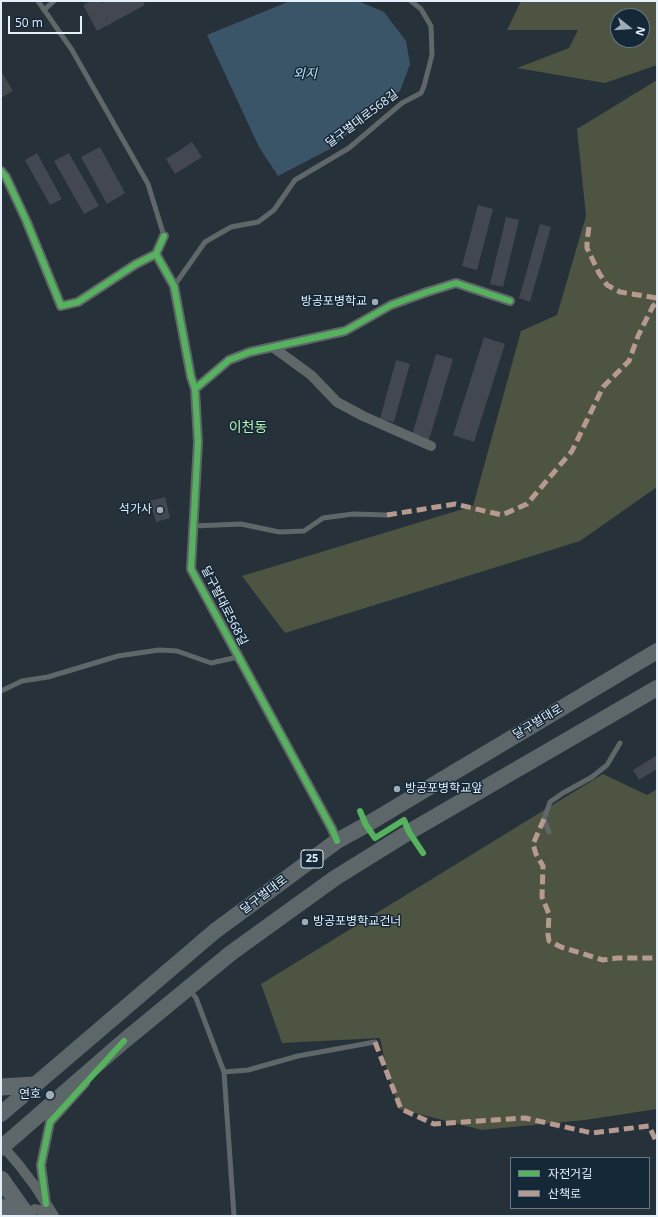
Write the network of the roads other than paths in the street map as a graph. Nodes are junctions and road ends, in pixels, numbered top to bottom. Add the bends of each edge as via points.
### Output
1 (38, 1) edge
2 (54, 1) edge
3 (411, 1) edge
4 (44, 10) junction
5 (1, 171) edge
6 (164, 236) joint
7 (156, 254) junction
8 (174, 286) junction
9 (510, 301) dead end
10 (274, 348) junction
11 (195, 389) junction
12 (431, 446) dead end
13 (387, 516) dead end
14 (193, 526) junction
15 (657, 651) edge
16 (238, 657) junction
17 (657, 688) edge
18 (1, 691) edge
19 (620, 743) dead end
20 (549, 832) dead end
21 (337, 841) junction
22 (188, 988) junction
23 (124, 1041) junction
24 (375, 1042) dead end
25 (224, 1072) junction
26 (35, 1085) junction
27 (1, 1087) edge
28 (1, 1114) edge
29 (1, 1146) edge
30 (1, 1179) edge
31 (46, 1204) junction
32 (1, 1207) edge
33 (7, 1216) edge
34 (26, 1216) edge
35 (52, 1216) edge
36 (234, 1216) edge

1 - 4 lane
2 - 4 lane
3 - 8 lane, 달구벌대로568길 via 421,9 431,26 432,55 421,94 402,103 349,148 295,180 274,210 258,222 231,227 205,242
4 - 6 lane via 72,50 148,184
5 - 7 street via 26,220 61,306 78,302
6 - 7 street
7 - 8 street
8 - 11 street, 달구벌대로568길
9 - 10 street via 456,283 391,305 345,331
10 - 11 street via 250,352 229,360
10 - 12 street via 311,375 337,402
11 - 14 street, 달구벌대로568길 via 198,442
13 - 14 lane via 353,514 323,518 304,531 279,532 241,524
14 - 16 street, 달구벌대로568길 via 192,569
15 - 21 main road, 달구벌대로 / 25
16 - 18 lane, 달구벌대로568길 via 211,664 177,651 159,650 118,656 48,677 22,681
16 - 21 street, 달구벌대로568길
17 - 22 main road, 25 via 409,832 335,878 231,953
19 - 20 lane via 607,766 550,802 544,819
21 - 26 main road, 달구벌대로 / 25 via 215,931
22 - 23 main road, 25
22 - 25 lane via 196,998
23 - 29 main road, 25
23 - 31 street via 50,1122 41,1165
24 - 25 lane via 298,1056 248,1070
25 - 36 lane
26 - 27 highway
26 - 28 main road, 달구벌대로 / 25
29 - 31 street via 19,1165
30 - 34 highway, bridge
31 - 35 street
32 - 33 highway
34 - 35 street via 35,1209

